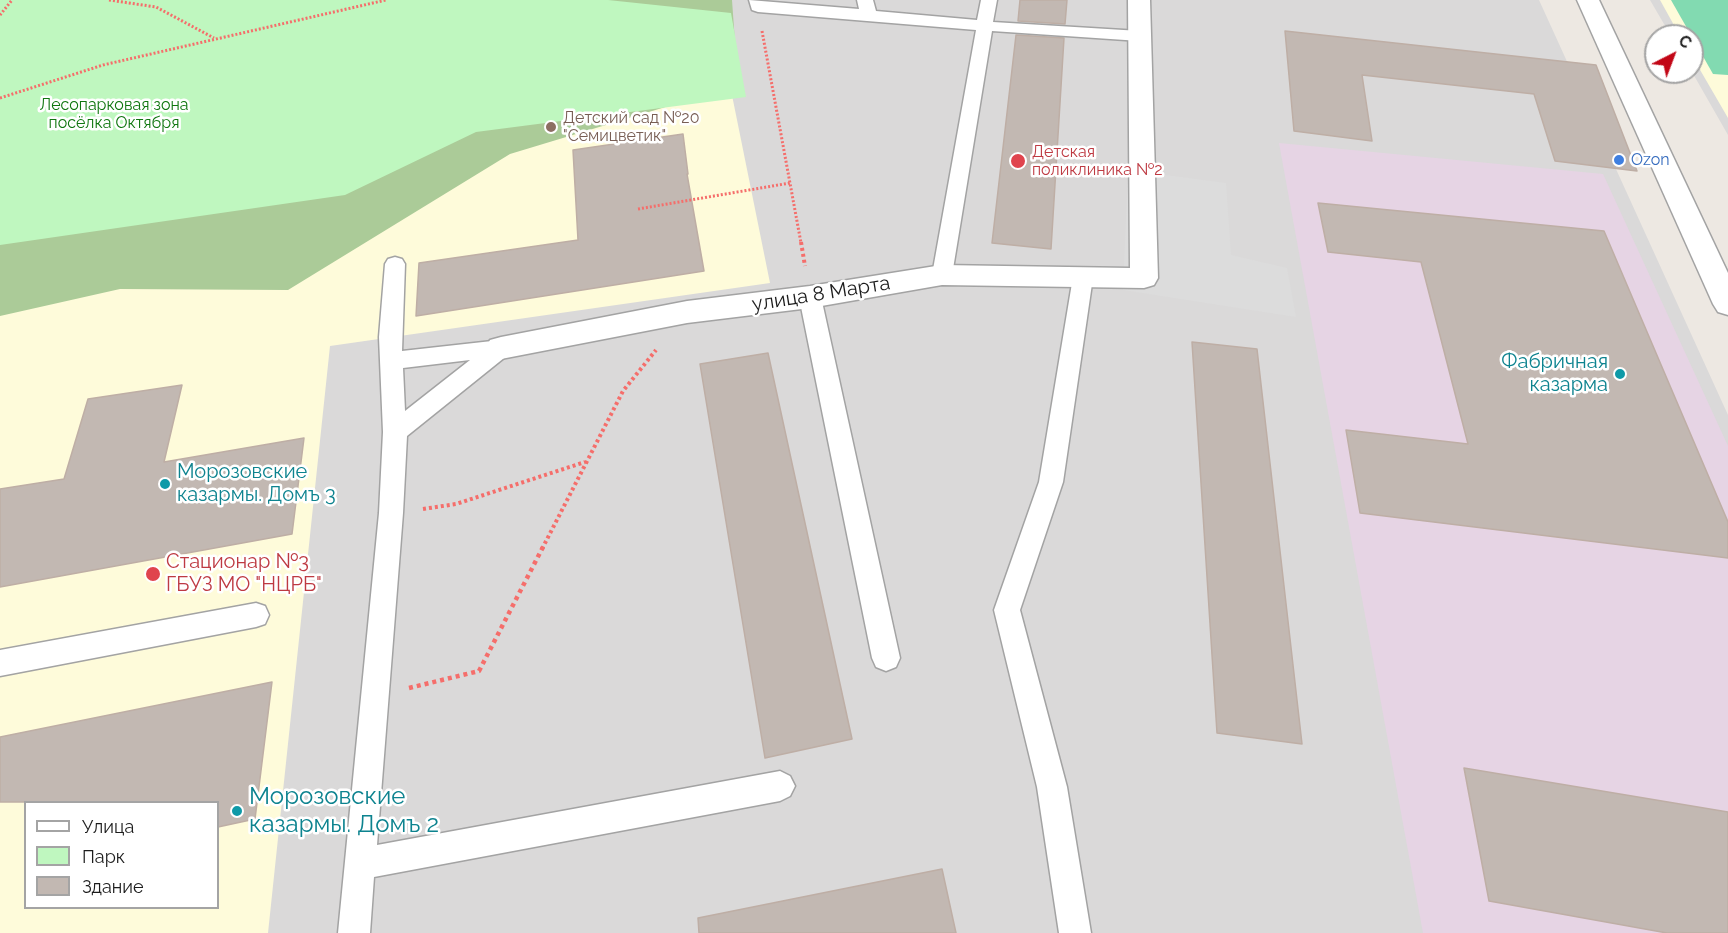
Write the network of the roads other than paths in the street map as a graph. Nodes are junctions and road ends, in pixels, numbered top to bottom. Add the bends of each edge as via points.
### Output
1 (989, 0) edge
2 (1138, 0) edge
3 (1587, 0) edge
4 (758, 4) edge
5 (867, 7) edge
6 (985, 26) junction
7 (1140, 36) junction
8 (395, 264) dead end
9 (942, 275) junction
10 (1083, 277) junction
11 (810, 297) junction
12 (1728, 304) edge
13 (501, 348) junction
14 (391, 361) junction
15 (395, 432) junction
16 (256, 615) dead end
17 (885, 658) dead end
18 (0, 663) edge
19 (780, 786) dead end
20 (360, 864) junction
21 (354, 933) edge
22 (1075, 933) edge

1 - 6 lane
2 - 7 street
3 - 12 street
4 - 5 lane
5 - 6 lane
6 - 7 lane
6 - 9 lane
7 - 10 street, улица 8 Марта via 1144,278
8 - 14 lane
9 - 10 street, улица 8 Марта
9 - 11 street, улица 8 Марта
10 - 22 lane via 1051,482 1007,610 1052,787
11 - 13 street, улица 8 Марта via 687,312
11 - 17 lane
13 - 14 lane
13 - 15 lane
14 - 15 lane
15 - 20 lane
16 - 18 lane
19 - 20 lane
20 - 21 lane

